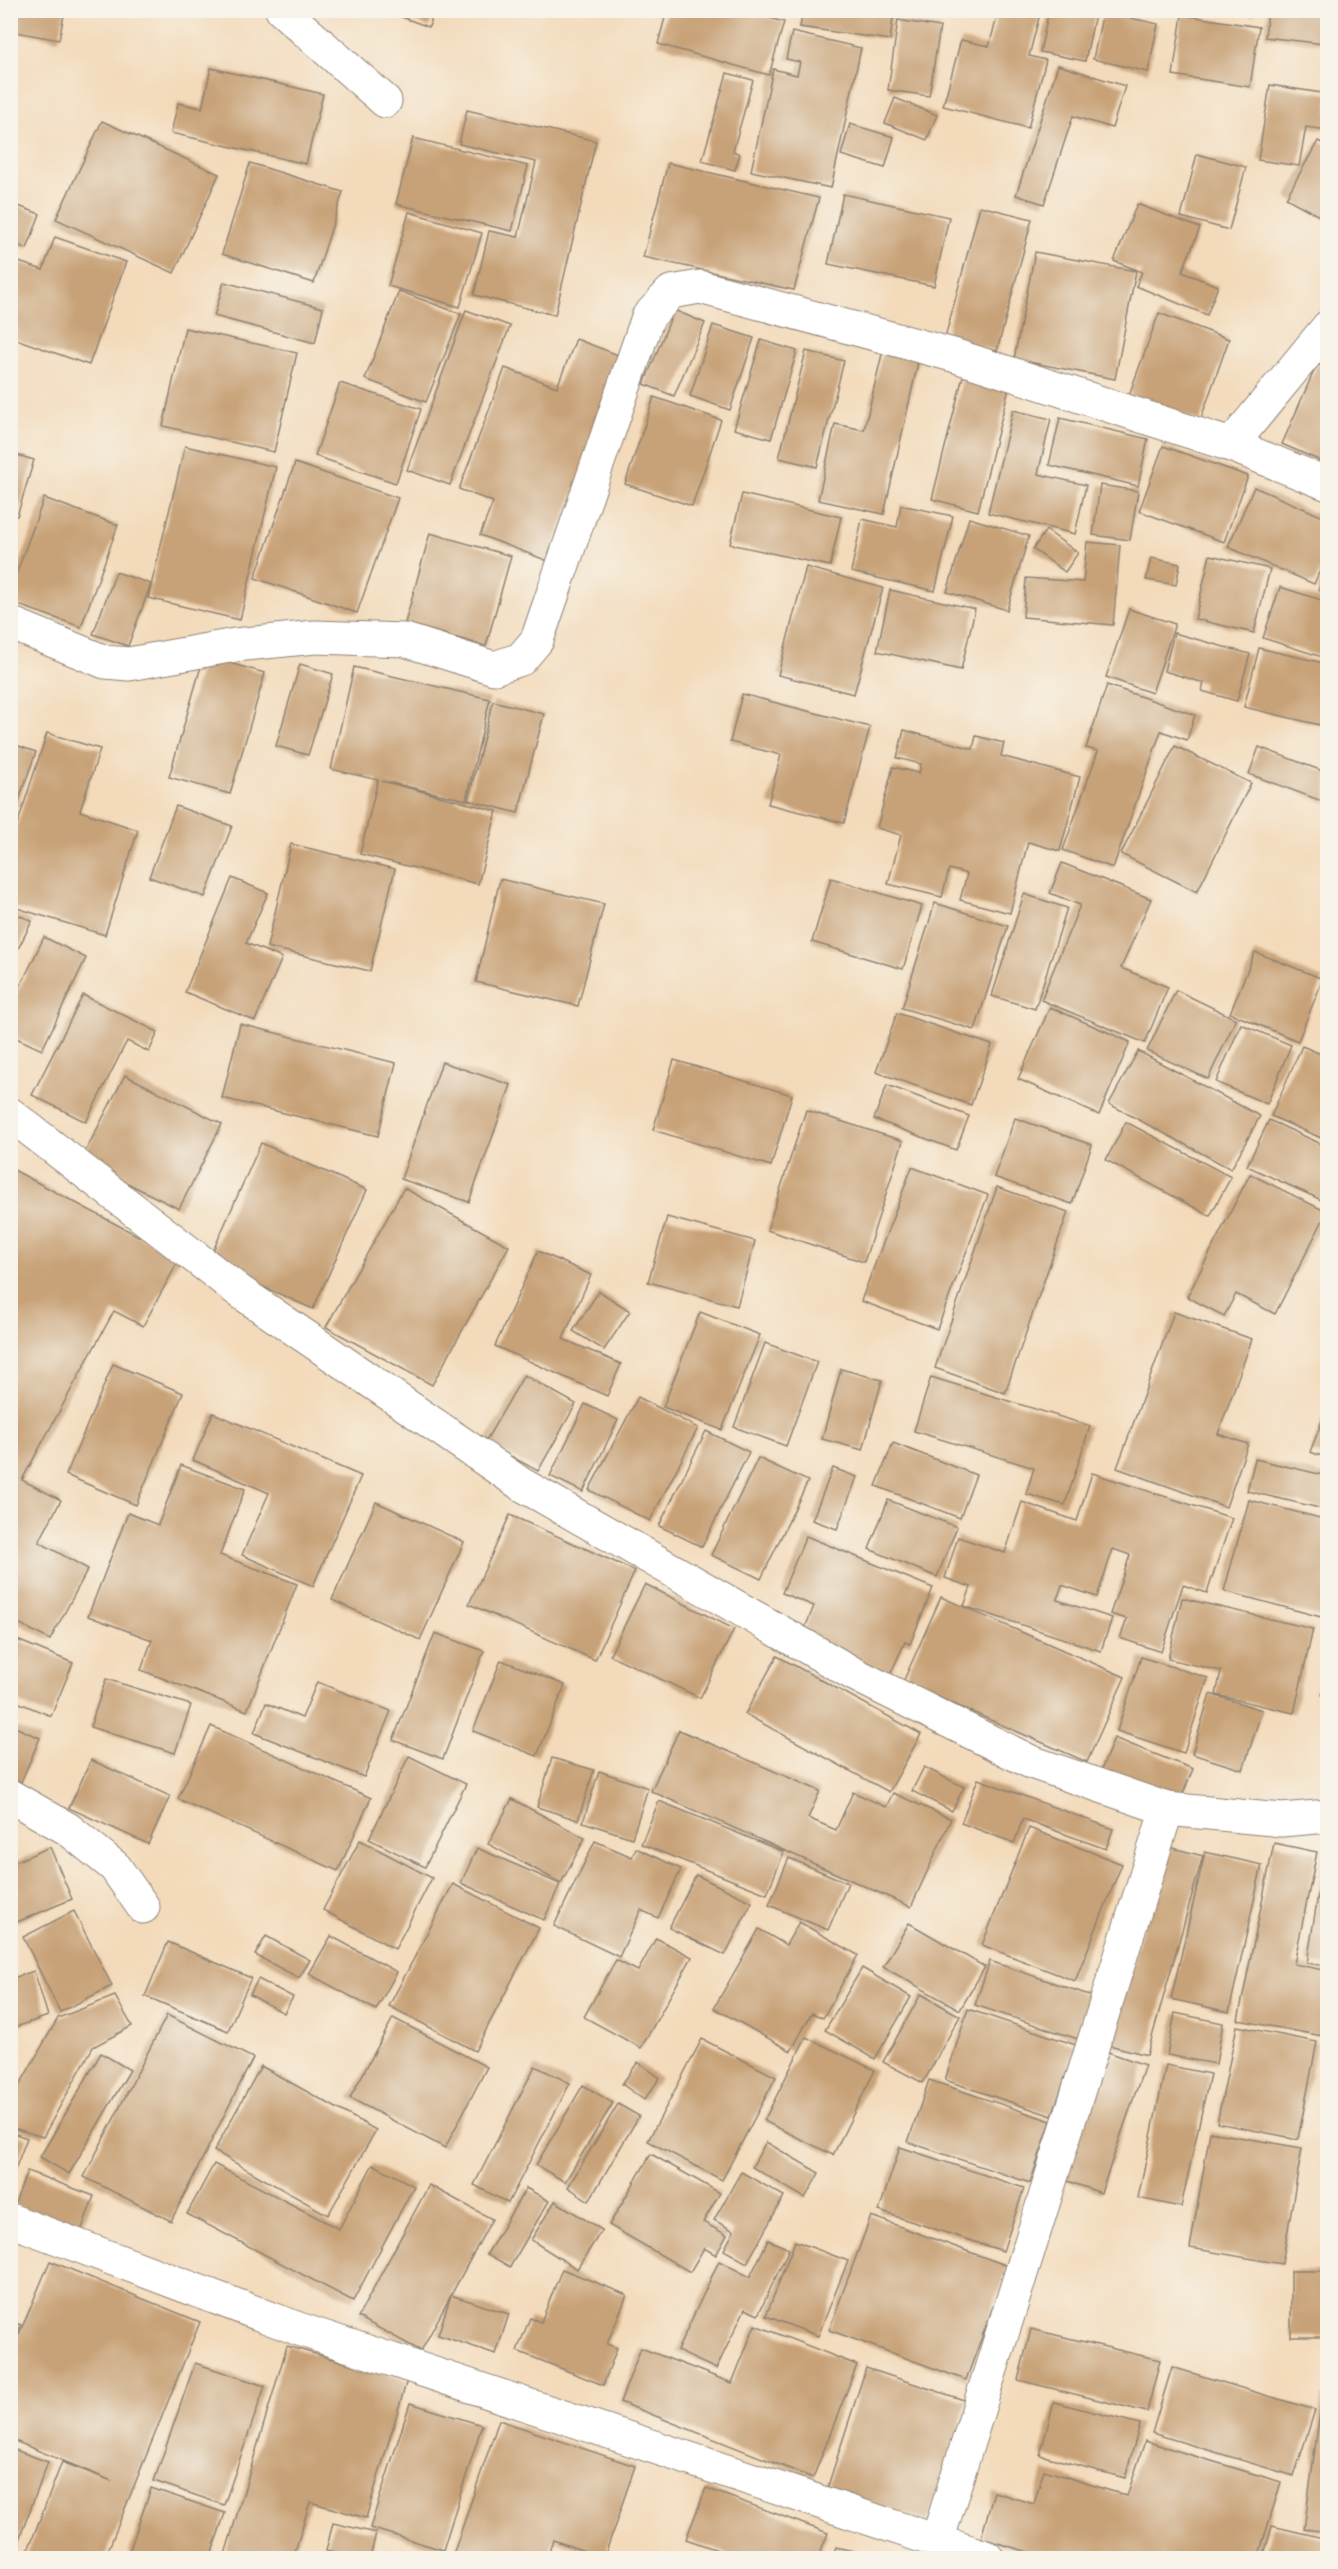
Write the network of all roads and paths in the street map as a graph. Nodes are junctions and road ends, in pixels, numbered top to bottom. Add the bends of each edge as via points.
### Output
1 (282, 10) edge
2 (385, 101) dead end
3 (1328, 327) edge
4 (1231, 445) junction
5 (1328, 484) edge
6 (10, 623) edge
7 (10, 1113) edge
8 (10, 1796) edge
9 (1167, 1809) junction
10 (1328, 1816) edge
11 (143, 1907) dead end
12 (10, 2220) edge
13 (937, 2541) junction
14 (988, 2559) edge

1 - 2 street
3 - 4 street
4 - 5 street
4 - 6 street via 953,355 700,287 671,292 648,317 537,640 521,659 494,668 405,640 315,637 235,645 129,664 105,662
7 - 9 street via 239,1291 521,1484 854,1674 1031,1762
8 - 11 street via 68,1829 115,1868
9 - 10 street via 1282,1820
9 - 13 street
12 - 13 street via 299,2329
13 - 14 street

